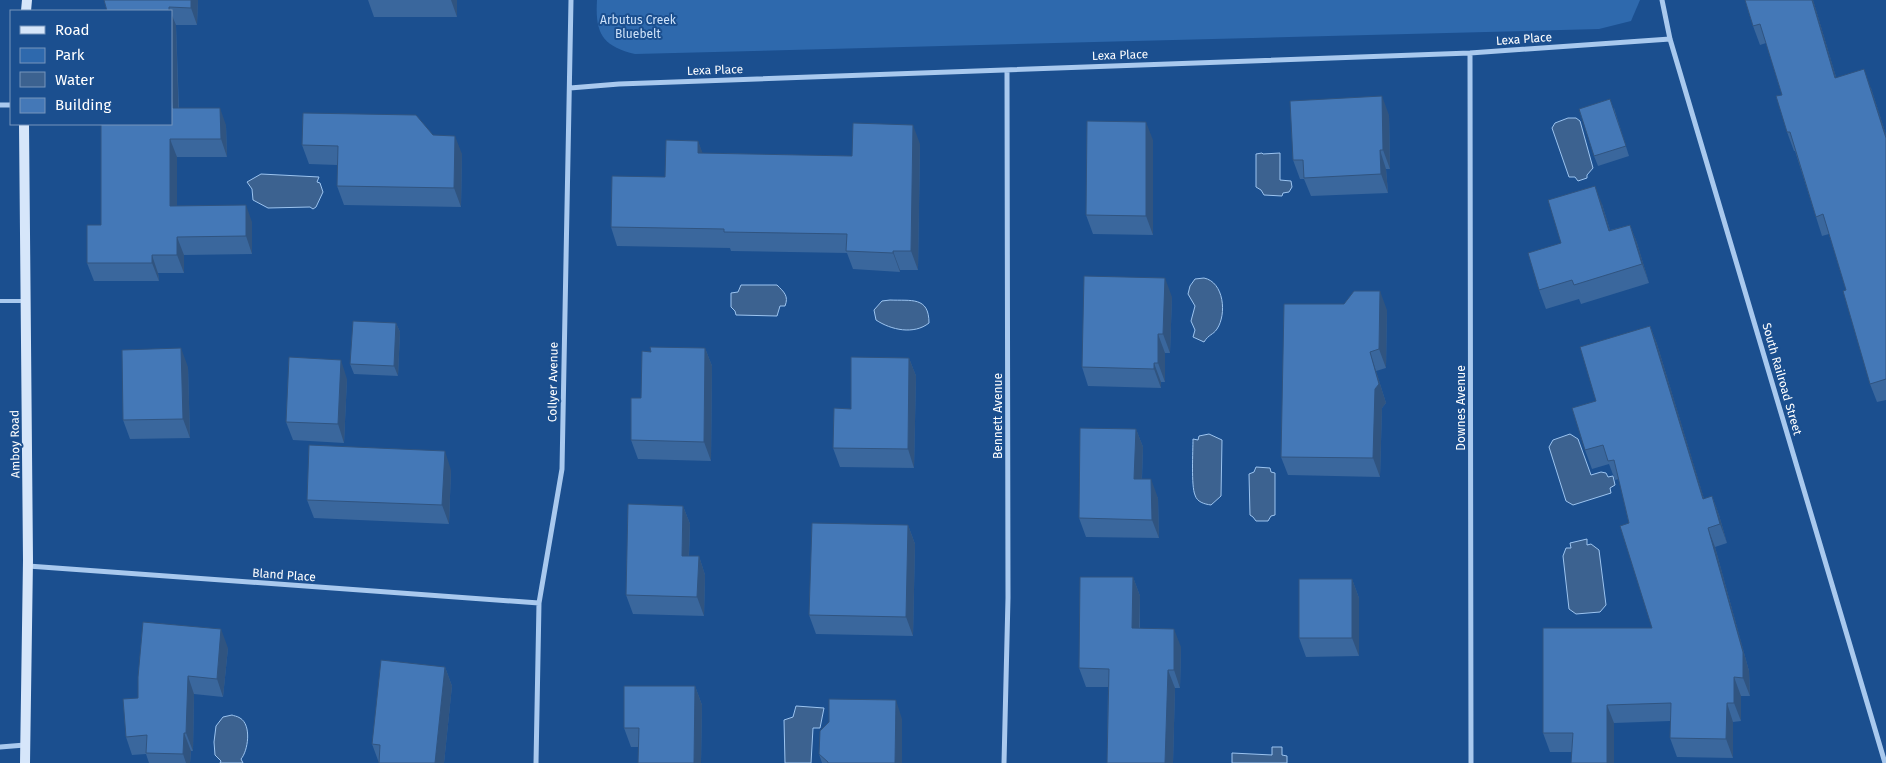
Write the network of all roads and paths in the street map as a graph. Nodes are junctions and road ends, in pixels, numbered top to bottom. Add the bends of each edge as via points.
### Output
1 (571, 0) edge
2 (1662, 0) edge
3 (1670, 39) junction
4 (1470, 53) junction
5 (1007, 70) junction
6 (570, 88) junction
7 (24, 125) edge
8 (0, 301) edge
9 (25, 301) junction
10 (28, 566) junction
11 (539, 604) junction
12 (26, 745) junction
13 (0, 747) edge
14 (26, 763) edge
15 (536, 763) edge
16 (1004, 763) edge
17 (1471, 763) edge
18 (1885, 763) edge

1 - 6 street, Collyer Avenue
2 - 3 street, South Railroad Street
3 - 4 street, Lexa Place
3 - 18 street, South Railroad Street
4 - 5 street, Lexa Place
4 - 17 street, Downes Avenue
5 - 6 street, Lexa Place
5 - 16 street, Bennett Avenue via 1008,598
6 - 11 street, Collyer Avenue via 562,470
7 - 9 main road, Amboy Road
8 - 9 lane
9 - 10 main road, Amboy Road
10 - 11 street, Bland Place
10 - 12 main road, Amboy Road
11 - 15 street, Collyer Avenue
12 - 13 street
12 - 14 main road, Amboy Road

